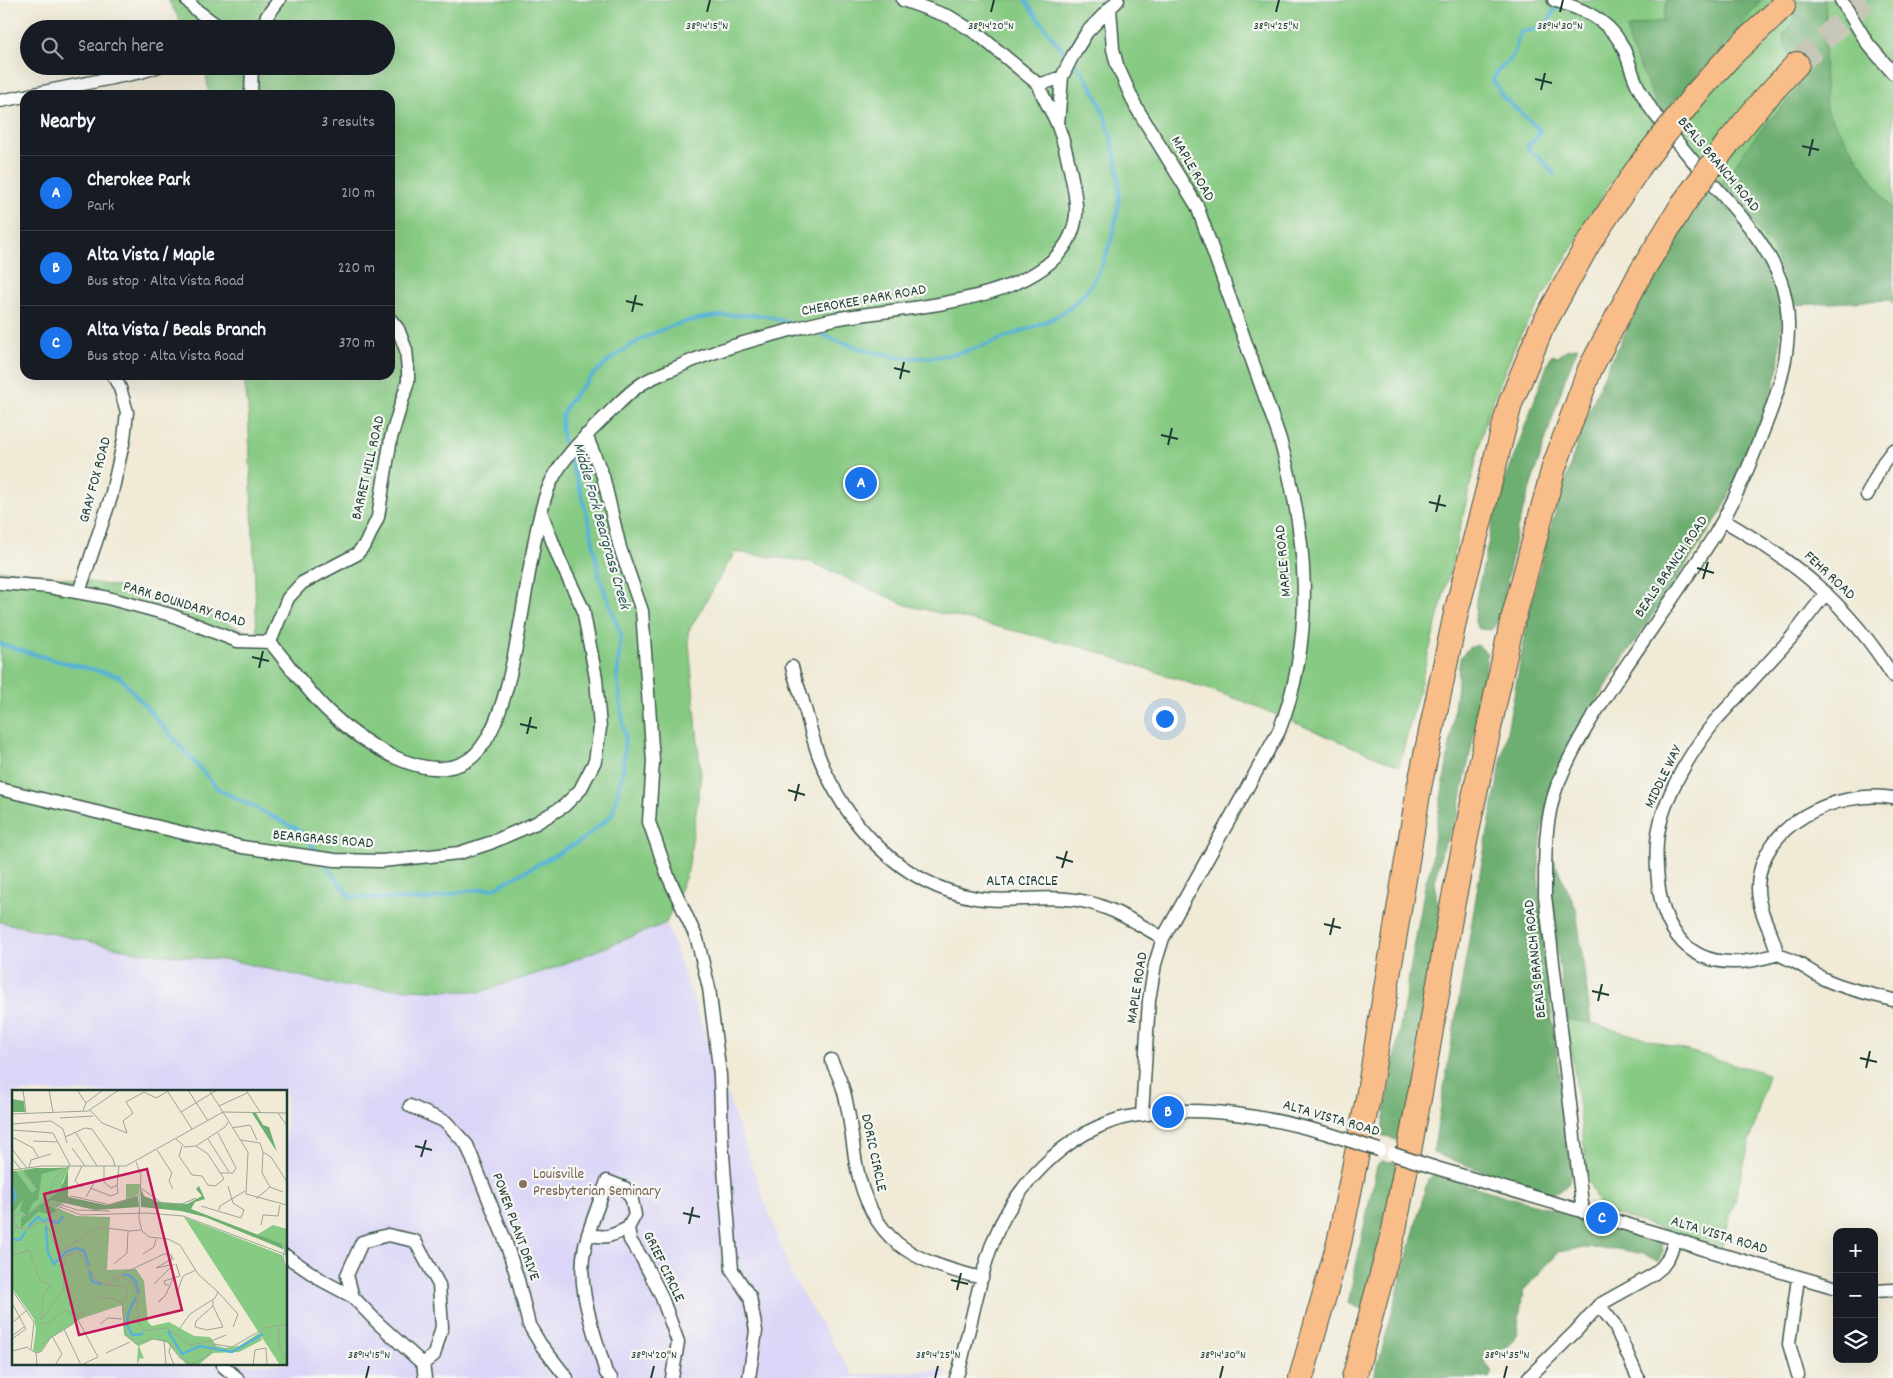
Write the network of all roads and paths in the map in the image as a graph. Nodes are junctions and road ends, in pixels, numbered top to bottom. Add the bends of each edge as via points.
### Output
1 (187, 0) edge
2 (279, 0) edge
3 (904, 0) edge
4 (1554, 0) edge
5 (1841, 0) edge
6 (1565, 2) edge
7 (1114, 4) edge
8 (1783, 6) dead end
9 (210, 20) edge
10 (265, 20) edge
11 (1797, 64) tunnel mouth
12 (1893, 73) edge
13 (127, 75) edge
14 (252, 75) edge
15 (1062, 77) junction
16 (1040, 85) junction
17 (54, 90) edge
18 (251, 90) edge
19 (20, 97) edge
20 (0, 101) edge
21 (1058, 124) junction
22 (395, 326) edge
23 (115, 380) edge
24 (584, 437) junction
25 (1893, 450) edge
26 (1867, 495) dead end
27 (541, 512) junction
28 (1723, 520) junction
29 (0, 583) edge
30 (80, 592) junction
31 (1826, 593) junction
32 (270, 642) junction
33 (792, 667) dead end
34 (1893, 676) edge
35 (0, 789) edge
36 (1893, 798) edge
37 (1163, 938) junction
38 (1779, 954) junction
39 (1893, 1000) edge
40 (831, 1060) dead end
41 (410, 1106) dead end
42 (1142, 1115) junction
43 (1583, 1212) junction
44 (628, 1228) junction
45 (588, 1234) junction
46 (1676, 1239) junction
47 (288, 1257) edge
48 (982, 1278) junction
49 (1798, 1278) junction
50 (1833, 1287) edge
51 (1893, 1290) edge
52 (1878, 1291) edge
53 (353, 1297) junction
54 (1599, 1305) junction
55 (423, 1364) junction
56 (223, 1366) dead end
57 (1798, 1375) dead end
58 (237, 1378) edge
59 (425, 1378) edge
60 (567, 1378) edge
61 (611, 1378) edge
62 (672, 1378) edge
63 (749, 1378) edge
64 (956, 1378) edge
65 (1301, 1378) edge
66 (1354, 1378) edge
67 (1528, 1378) edge
68 (1638, 1378) edge

1 - 9 street
2 - 10 street
3 - 16 street via 950,18 979,35
4 - 6 street, BEALS BRANCH ROAD
5 - 12 street via 1868,44
6 - 28 street, BEALS BRANCH ROAD via 1585,11 1614,32 1653,112 1749,226 1783,287 1788,332 1783,371 1774,404 1740,489
7 - 15 street via 1087,32
7 - 37 street, MAPLE ROAD via 1113,49 1120,73 1136,107 1197,206 1288,465 1303,555 1302,640 1290,702 1279,731 1251,784
8 - 65 highway, bridge via 1731,55 1694,96 1639,167 1588,244 1541,329 1510,404 1456,613 1419,788 1368,1098 1342,1224
11 - 66 highway, bridge via 1728,143 1683,204 1640,274 1590,370 1554,467 1509,636 1452,908 1394,1230
13 - 17 street
14 - 18 street
15 - 16 street
15 - 21 street, CHEROKEE PARK ROAD
16 - 21 street, CHEROKEE PARK ROAD
19 - 20 street
21 - 24 street, CHEROKEE PARK ROAD via 1077,211 1072,233 1056,256 1037,273 998,290 956,302 831,320 700,357 646,381 630,392
22 - 32 street, BARRET HILL ROAD via 406,350 408,381 391,438 378,517 358,554 302,583 292,592
23 - 30 street, GRAY FOX ROAD via 127,412 124,439 111,497
24 - 27 street, CHEROKEE PARK ROAD via 556,471
24 - 63 street via 603,476 620,548 642,611 652,761 650,822 668,876 697,938 709,988 720,1075 732,1270 750,1297 756,1330
25 - 26 street
27 - 32 street via 502,703 483,746 465,762 448,767 423,766 399,759 374,746 327,710
27 - 35 street, BEARGRASS ROAD via 583,608 596,678 600,728 595,761 586,780 557,811 511,834 459,853 382,861 335,860 242,847
28 - 31 street, FEHR ROAD via 1790,562
28 - 43 street, BEALS BRANCH ROAD via 1580,736 1556,788 1549,815 1545,896
29 - 30 street, PARK BOUNDARY ROAD
30 - 32 street, PARK BOUNDARY ROAD via 154,610 237,641
31 - 34 street, FEHR ROAD via 1860,629
31 - 38 street, MIDDLE WAY via 1791,638 1705,733 1671,793 1657,836 1657,874 1664,916 1683,943 1705,958 1729,962
33 - 37 street, ALTA CIRCLE via 827,775 868,836 894,861 925,881 959,894 993,900 1061,898 1087,902 1123,916
36 - 38 street via 1856,798 1824,806 1797,820 1773,845 1761,868 1758,890 1764,918
37 - 42 street, MAPLE ROAD via 1149,1000
38 - 39 street via 1826,980
40 - 48 street, DORIC CIRCLE via 844,1092 862,1189 877,1222 897,1244 921,1259 935,1266
41 - 60 street, POWER PLANT DRIVE via 446,1122 467,1145 505,1240 529,1326
42 - 43 street, ALTA VISTA ROAD, bridge via 1229,1113 1289,1122
42 - 48 street, ALTA VISTA ROAD via 1121,1118 1085,1134 1046,1163 1006,1214
43 - 46 street, ALTA VISTA ROAD
44 - 45 street, GRIEF CIRCLE via 602,1238
44 - 45 street, GRIEF CIRCLE via 634,1214 632,1200 625,1188 608,1181
44 - 62 street, GRIEF CIRCLE via 630,1240 661,1295 678,1342
45 - 61 street, GRIEF CIRCLE via 582,1278 606,1373
46 - 49 street, ALTA VISTA ROAD
46 - 54 street via 1667,1260 1652,1276
47 - 53 street
48 - 64 street, ALTA VISTA ROAD
49 - 50 street, ALTA VISTA ROAD
49 - 57 street via 1789,1344
51 - 52 street
53 - 55 street
53 - 55 street via 347,1275 362,1242 388,1235 415,1241 439,1285 442,1327 434,1355
54 - 67 street
54 - 68 street via 1614,1324
55 - 59 street
56 - 58 street

